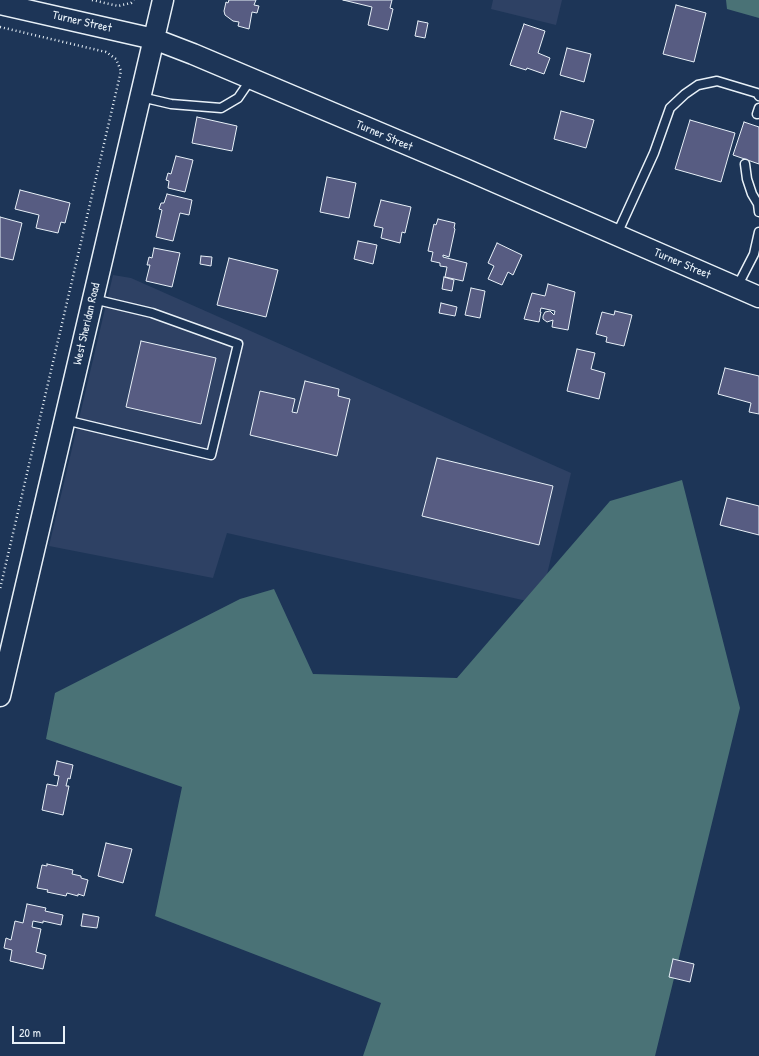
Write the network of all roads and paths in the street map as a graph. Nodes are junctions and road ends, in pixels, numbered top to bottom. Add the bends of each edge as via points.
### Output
1 (92, 0) edge
2 (134, 0) edge
3 (163, 0) edge
4 (0, 4) edge
5 (0, 27) edge
6 (154, 39) junction
7 (251, 80) junction
8 (759, 96) edge
9 (140, 97) junction
10 (745, 164) dead end
11 (759, 212) edge
12 (759, 232) edge
13 (617, 235) junction
14 (737, 287) junction
15 (759, 297) edge
16 (92, 298) junction
17 (64, 420) junction
18 (0, 589) edge
19 (0, 696) edge

1 - 2 path via 118,6
3 - 6 street, West Sheridan Road
4 - 6 street, Turner Street
5 - 18 path via 106,52 116,59 121,71
6 - 7 street, Turner Street
6 - 9 street, West Sheridan Road
7 - 9 lane via 238,98 221,108 171,104
7 - 13 street, Turner Street
8 - 13 lane via 757,93 717,81 698,85 670,108 654,152
9 - 16 street, West Sheridan Road
10 - 11 lane via 747,179
12 - 14 lane via 754,254
13 - 14 street, Turner Street
14 - 15 street, Turner Street
16 - 17 street, West Sheridan Road
16 - 17 lane via 152,313 238,344 211,455
17 - 19 street, West Sheridan Road

